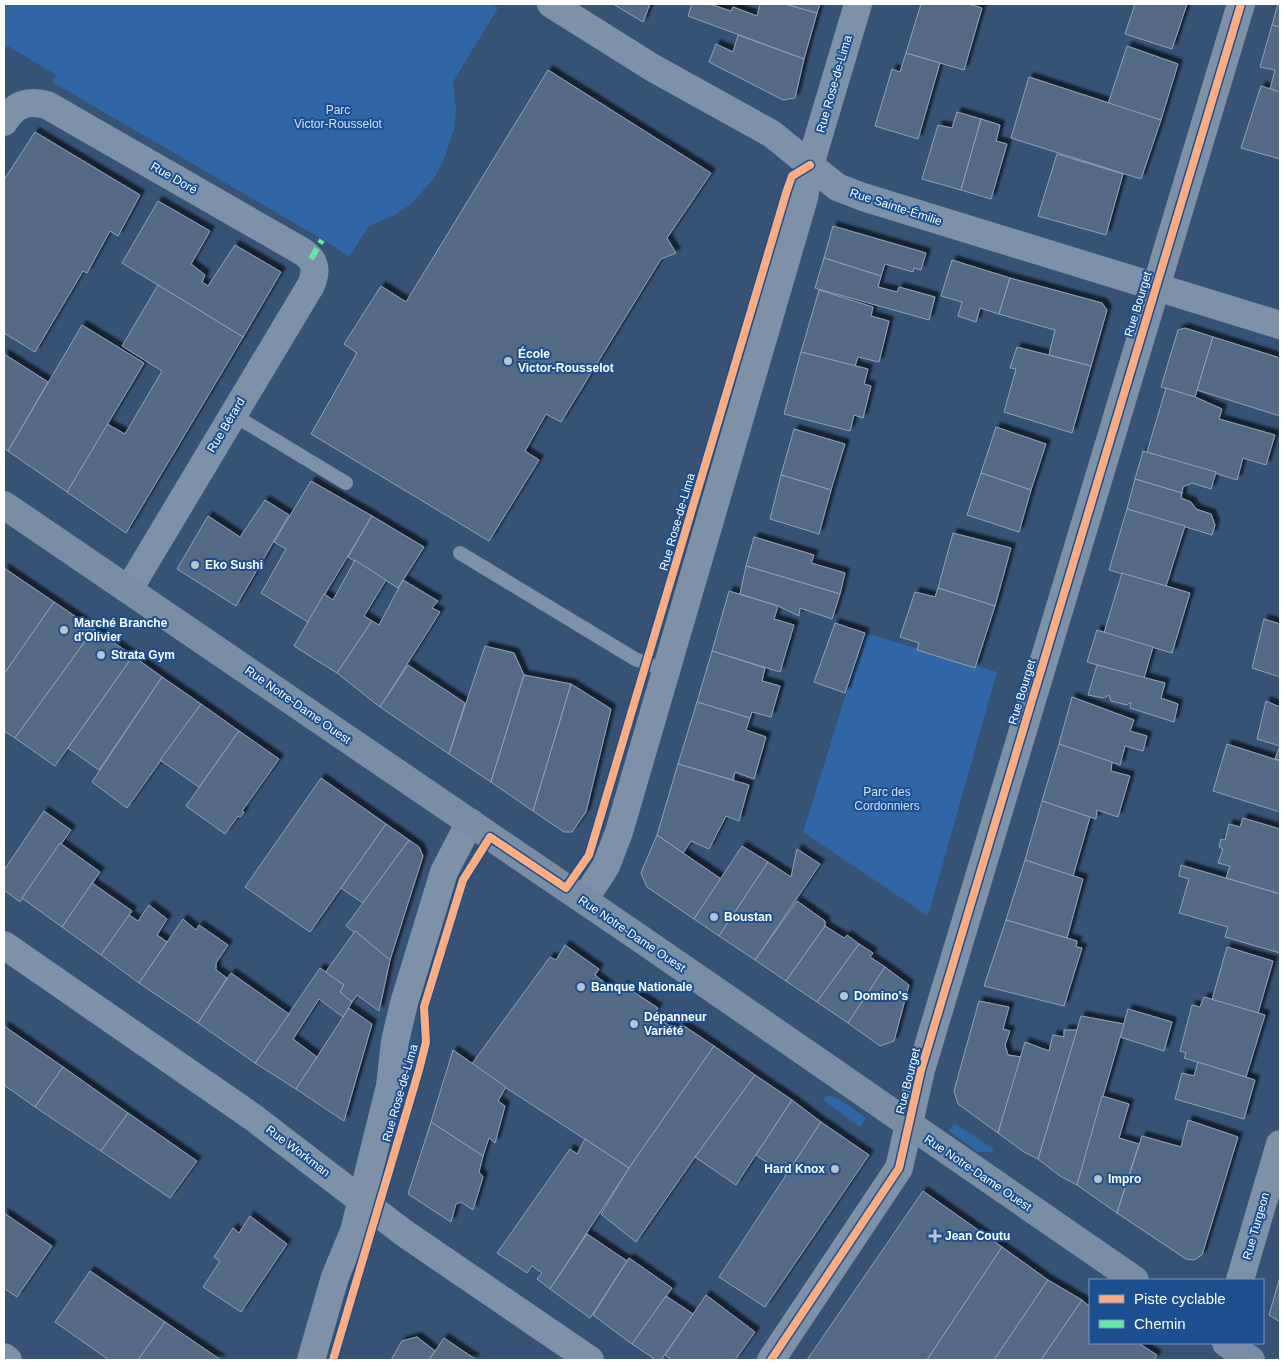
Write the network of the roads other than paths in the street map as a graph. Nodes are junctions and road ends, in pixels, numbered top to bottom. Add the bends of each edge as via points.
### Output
1 (551, 4) edge
2 (858, 4) edge
3 (1241, 4) edge
4 (4, 122) edge
5 (810, 165) junction
6 (311, 259) joint
7 (1155, 287) junction
8 (1280, 325) edge
9 (232, 414) junction
10 (346, 484) dead end
11 (4, 505) edge
12 (460, 553) dead end
13 (129, 589) junction
14 (665, 670) junction
15 (470, 822) junction
16 (584, 900) junction
17 (4, 945) edge
18 (909, 1126) junction
19 (1280, 1144) edge
20 (362, 1200) junction
21 (1134, 1279) edge
22 (1240, 1279) edge
23 (1227, 1344) edge
24 (4, 1357) edge
25 (8, 1360) edge
26 (311, 1360) edge
27 (590, 1360) edge
28 (772, 1360) edge
29 (1251, 1360) edge

1 - 5 street, Rue Sainte-Émilie via 653,68 772,134
2 - 5 street, Rue Rose-de-Lima
3 - 7 street, Rue Bourget
4 - 6 street, Rue Doré via 15,107 33,102 58,111
5 - 7 street, Rue Sainte-Émilie via 837,187 854,194
5 - 14 street, Rue Rose-de-Lima via 804,198
6 - 9 street, Rue Bérard via 315,272 311,285
7 - 8 street, Rue Sainte-Émilie
7 - 18 street, Rue Bourget via 920,1070
9 - 10 lane
9 - 13 street, Rue Bérard
11 - 13 main road, Rue Notre-Dame Ouest
12 - 14 lane via 636,659
13 - 15 main road, Rue Notre-Dame Ouest
14 - 16 street, Rue Rose-de-Lima via 615,845 601,876
15 - 16 main road, Rue Notre-Dame Ouest
15 - 20 street, Rue Rose-de-Lima via 444,872 404,1003 395,1041 390,1086
16 - 18 main road, Rue Notre-Dame Ouest
17 - 20 street, Rue Workman via 254,1118
18 - 21 main road, Rue Notre-Dame Ouest
18 - 28 street, Rue Bourget via 899,1168
19 - 22 street, Rue Turgeon
20 - 26 street, Rue Rose-de-Lima
20 - 27 street, Rue Workman via 404,1233
23 - 29 main road
24 - 25 street

